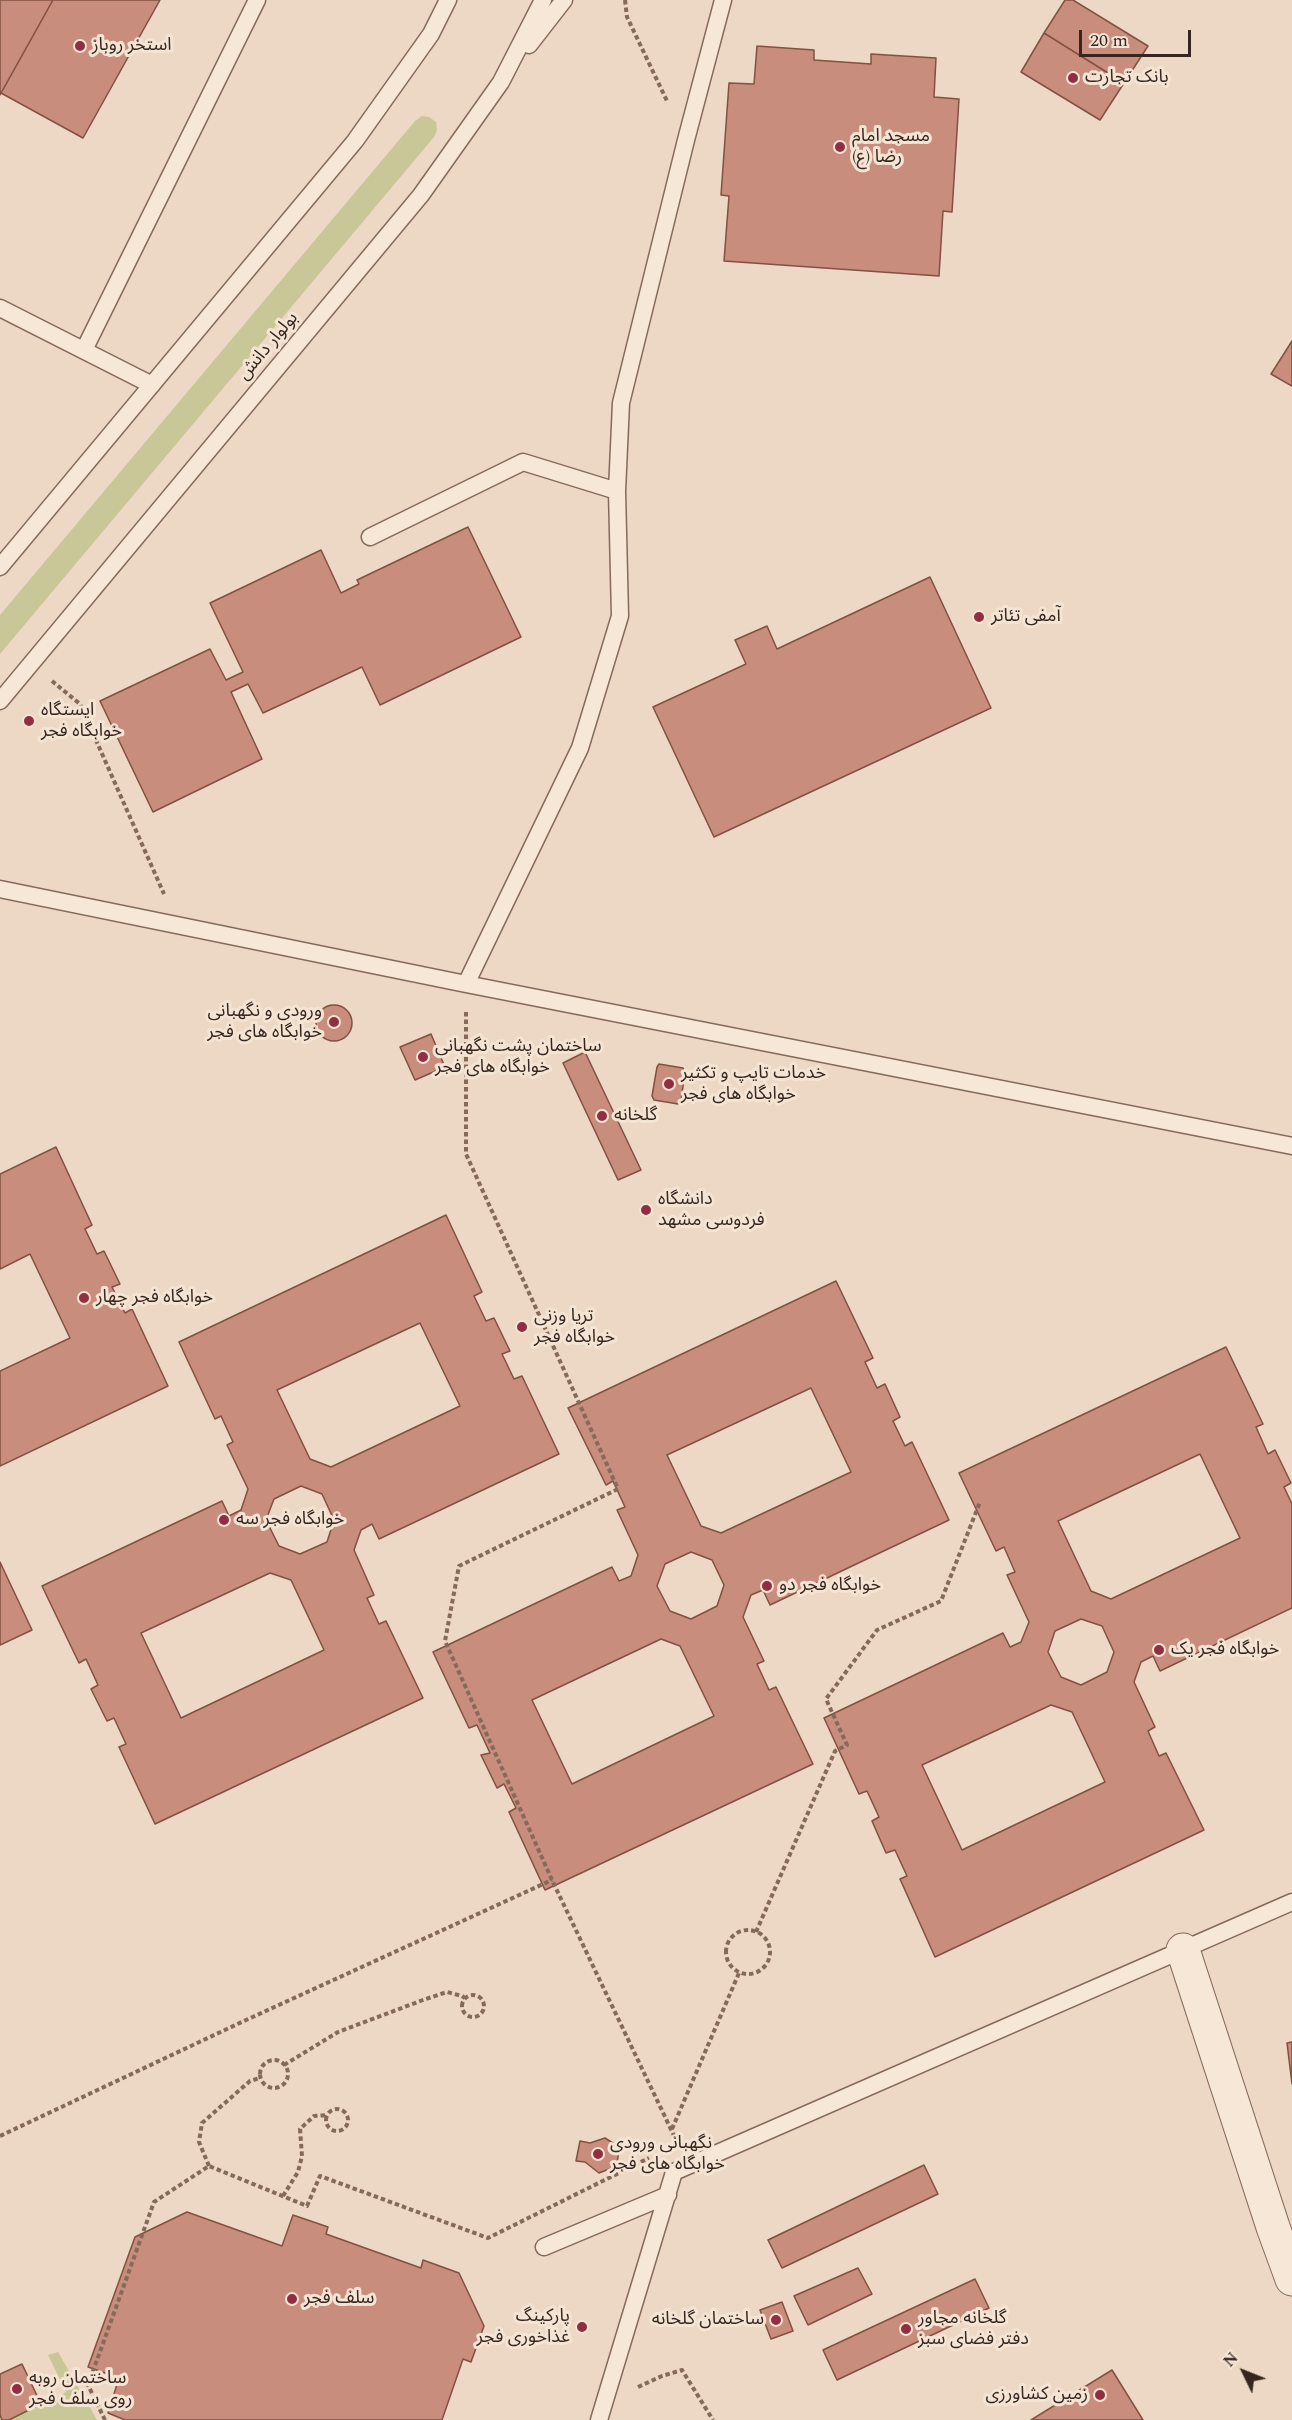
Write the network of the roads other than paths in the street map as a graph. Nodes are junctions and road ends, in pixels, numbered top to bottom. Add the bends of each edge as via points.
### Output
1 (257, 0) edge
2 (448, 0) edge
3 (543, 0) edge
4 (564, 0) edge
5 (723, 0) edge
6 (501, 82) junction
7 (0, 308) edge
8 (84, 351) junction
9 (152, 385) junction
10 (617, 491) junction
11 (370, 537) dead end
12 (0, 567) edge
13 (0, 701) edge
14 (0, 889) edge
15 (466, 984) junction
16 (1292, 1146) edge
17 (1292, 1902) edge
18 (1183, 1950) junction
19 (668, 2195) junction
20 (1282, 2223) edge
21 (544, 2247) dead end
22 (1292, 2278) edge
23 (599, 2420) edge

1 - 8 lane
2 - 9 lane via 431,33 355,141
3 - 6 lane, بولوار دانش
4 - 6 lane
5 - 10 lane via 621,403
6 - 13 lane, بولوار دانش via 421,195
7 - 8 lane
8 - 9 lane
9 - 12 lane
10 - 11 lane via 523,462
10 - 15 lane via 620,616 583,737
14 - 15 lane
15 - 16 lane
17 - 18 lane
18 - 19 lane via 674,2172
18 - 20 street
19 - 21 lane
19 - 23 lane
20 - 22 street

